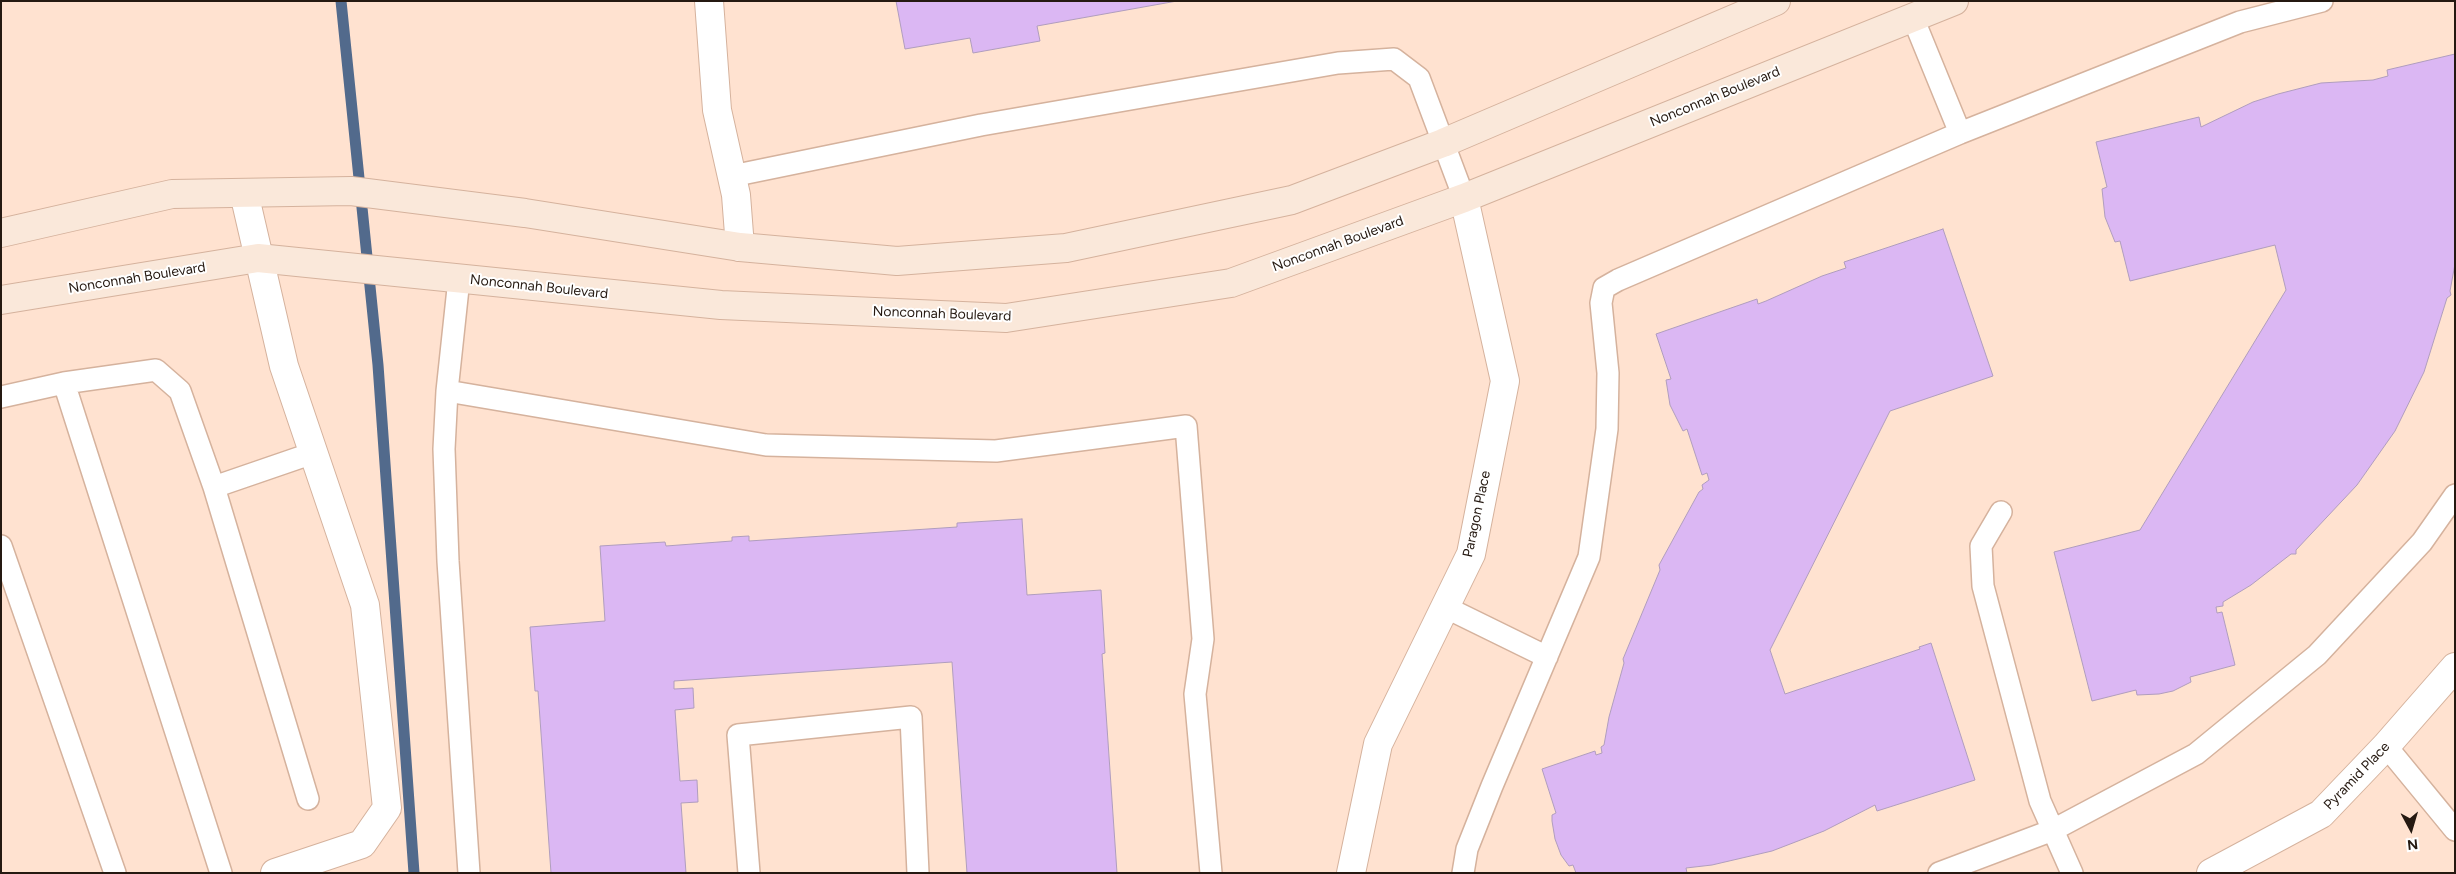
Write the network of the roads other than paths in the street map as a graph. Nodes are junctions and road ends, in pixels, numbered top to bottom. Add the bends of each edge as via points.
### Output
1 (709, 1) edge
2 (1776, 1) edge
3 (1954, 1) edge
4 (2322, 1) edge
5 (1913, 18) junction
6 (1960, 133) junction
7 (1443, 143) junction
8 (732, 176) junction
9 (244, 193) junction
10 (1464, 198) junction
11 (1, 233) edge
12 (740, 247) junction
13 (258, 258) junction
14 (459, 279) junction
15 (1, 300) edge
16 (64, 383) junction
17 (447, 390) junction
18 (1, 396) edge
19 (313, 453) junction
20 (214, 488) junction
21 (2455, 495) edge
22 (2001, 512) dead end
23 (1, 546) edge
24 (1445, 607) junction
25 (1546, 657) junction
26 (2455, 668) edge
27 (2386, 746) junction
28 (308, 799) dead end
29 (2053, 830) junction
30 (2455, 830) edge
31 (115, 873) edge
32 (221, 873) edge
33 (275, 873) edge
34 (469, 873) edge
35 (749, 873) edge
36 (918, 873) edge
37 (1211, 873) edge
38 (1351, 873) edge
39 (1463, 873) edge
40 (1940, 873) edge
41 (2072, 873) edge
42 (2211, 873) edge

1 - 8 street via 717,110
2 - 7 street
3 - 5 street, Nonconnah Boulevard
4 - 6 lane via 2240,22
5 - 6 lane
5 - 10 street, Nonconnah Boulevard
6 - 25 lane via 1604,288 1601,303 1608,372 1607,429 1589,557
7 - 8 lane via 1419,78 1394,59 1338,63 981,125
7 - 10 lane
7 - 12 street via 1292,200 1066,248 897,261
8 - 12 street
9 - 11 street via 172,194
9 - 12 street via 351,192 525,213
9 - 13 street
10 - 14 street, Nonconnah Boulevard via 1231,283 1006,318 721,305
10 - 24 street, Paragon Place via 1504,381 1471,554
13 - 14 street, Nonconnah Boulevard
13 - 15 street, Nonconnah Boulevard
13 - 19 street via 284,366
14 - 17 lane
16 - 18 lane
16 - 20 lane via 156,370 180,391
16 - 32 lane
17 - 34 lane via 444,449 448,561
17 - 37 lane via 766,445 996,451 1186,426 1203,639 1195,694
19 - 20 lane
19 - 33 street via 365,605 387,808 362,844
20 - 28 lane
21 - 29 lane via 2422,542 2317,655 2196,754
22 - 29 lane via 1981,546 1982,586 2040,801
23 - 31 lane
24 - 25 lane
24 - 38 street, Paragon Place via 1378,744
25 - 39 lane via 1467,849
26 - 27 street, Pyramid Place
27 - 30 lane
27 - 42 street, Pyramid Place via 2321,814
29 - 40 lane
29 - 41 lane
35 - 36 lane via 738,735 911,717

